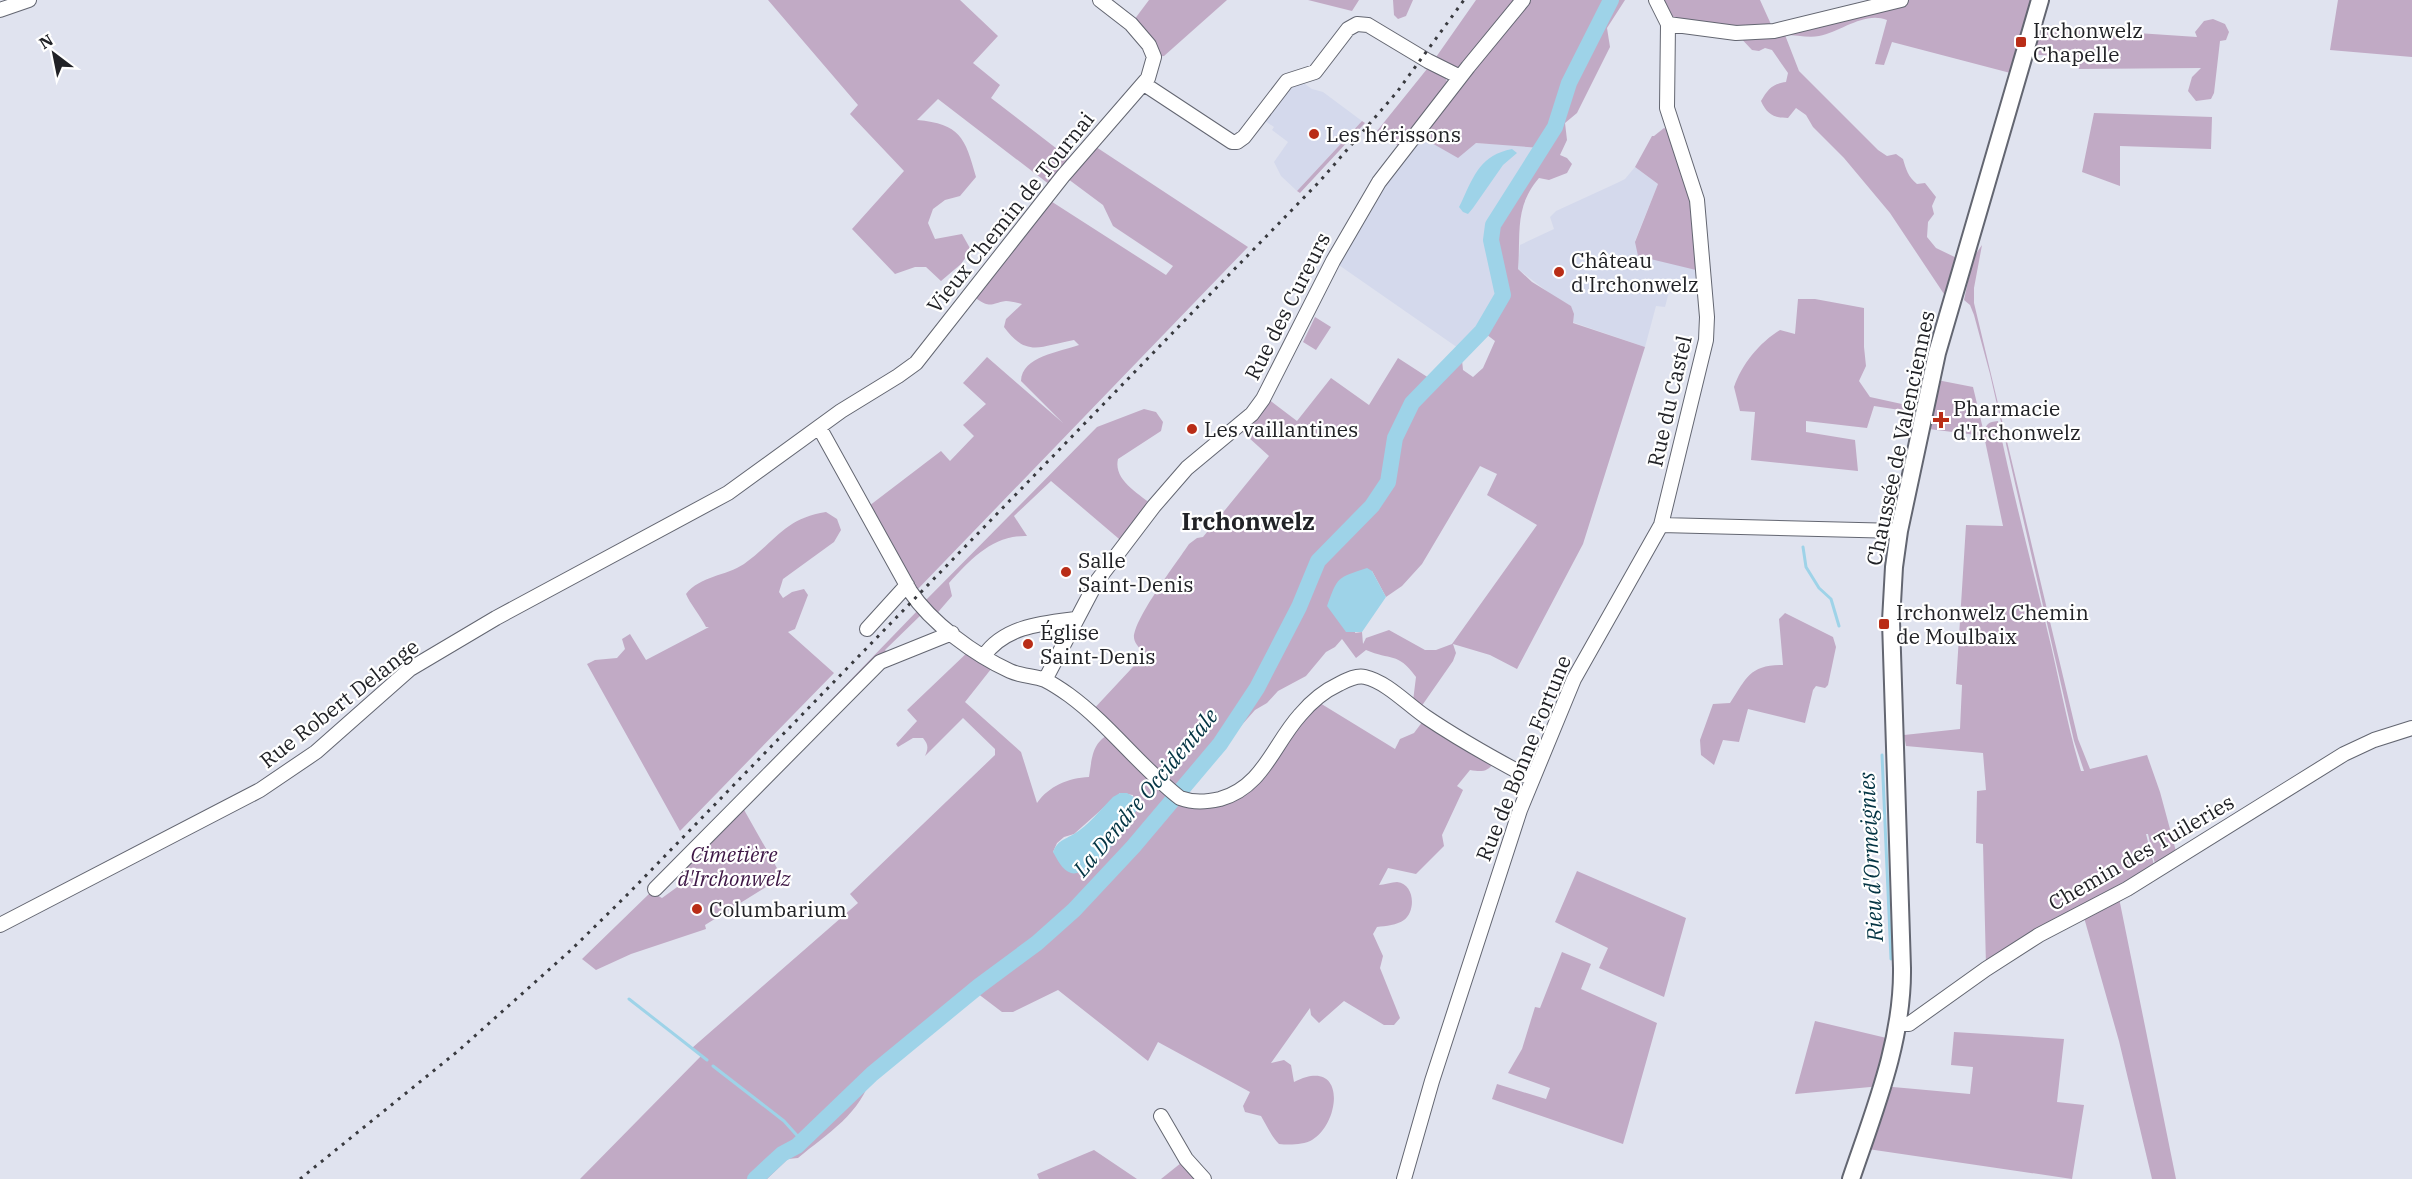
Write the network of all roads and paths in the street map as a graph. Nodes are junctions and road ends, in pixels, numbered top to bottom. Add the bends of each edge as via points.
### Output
1 (29, 0) edge
2 (1100, 0) edge
3 (1523, 0) edge
4 (1656, 0) edge
5 (1901, 0) edge
6 (2040, 0) edge
7 (0, 10) edge
8 (1668, 24) junction
9 (1460, 77) junction
10 (1144, 84) junction
11 (819, 427) junction
12 (1661, 525) junction
13 (1899, 531) junction
14 (907, 585) junction
15 (1076, 619) junction
16 (867, 629) dead end
17 (952, 633) junction
18 (984, 656) junction
19 (1045, 680) junction
20 (2412, 728) edge
21 (1532, 779) junction
22 (655, 889) dead end
23 (0, 926) edge
24 (1898, 1024) junction
25 (1161, 1116) dead end
26 (1204, 1179) edge
27 (1404, 1179) edge
28 (1851, 1179) edge

1 - 7 street
2 - 10 street, Vieux Chemin de Tournai via 1131,24 1153,51 1151,71
3 - 9 street, Rue des Cureurs
4 - 8 street
5 - 8 street via 1774,31 1736,33
6 - 13 main road, Chaussée de Valenciennes via 1938,353
8 - 12 street, Rue du Castel via 1667,108 1697,200 1707,317 1706,340
9 - 10 street via 1368,26 1357,24 1347,29 1315,72 1287,81 1237,142
9 - 15 street, Rue des Cureurs via 1364,205 1263,399 1252,414 1187,468 1154,506 1097,581
10 - 11 street, Vieux Chemin de Tournai via 1080,156 916,363
11 - 14 street
11 - 23 street, Rue Robert Delange via 728,493 410,669 316,752 260,790
12 - 13 street
12 - 21 street, Rue de Bonne Fortune via 1574,679
13 - 24 main road, Chaussée de Valenciennes via 1892,621 1902,976
14 - 16 street
14 - 17 street via 919,603
15 - 18 street via 1020,629 998,641
15 - 19 street, Rue des Cureurs
17 - 18 street
17 - 22 street via 880,662
18 - 19 street via 1012,672
19 - 21 street via 1090,713 1175,794 1199,803 1230,796 1247,787 1311,704 1335,686 1361,677 1387,689 1466,742
20 - 24 street, Chemin des Tuileries via 2374,740 2335,759 2121,893 2039,935 1909,1024
21 - 27 street, Rue de Bonne Fortune via 1432,1081
24 - 28 main road, Chaussée de Valenciennes
25 - 26 street via 1186,1159

